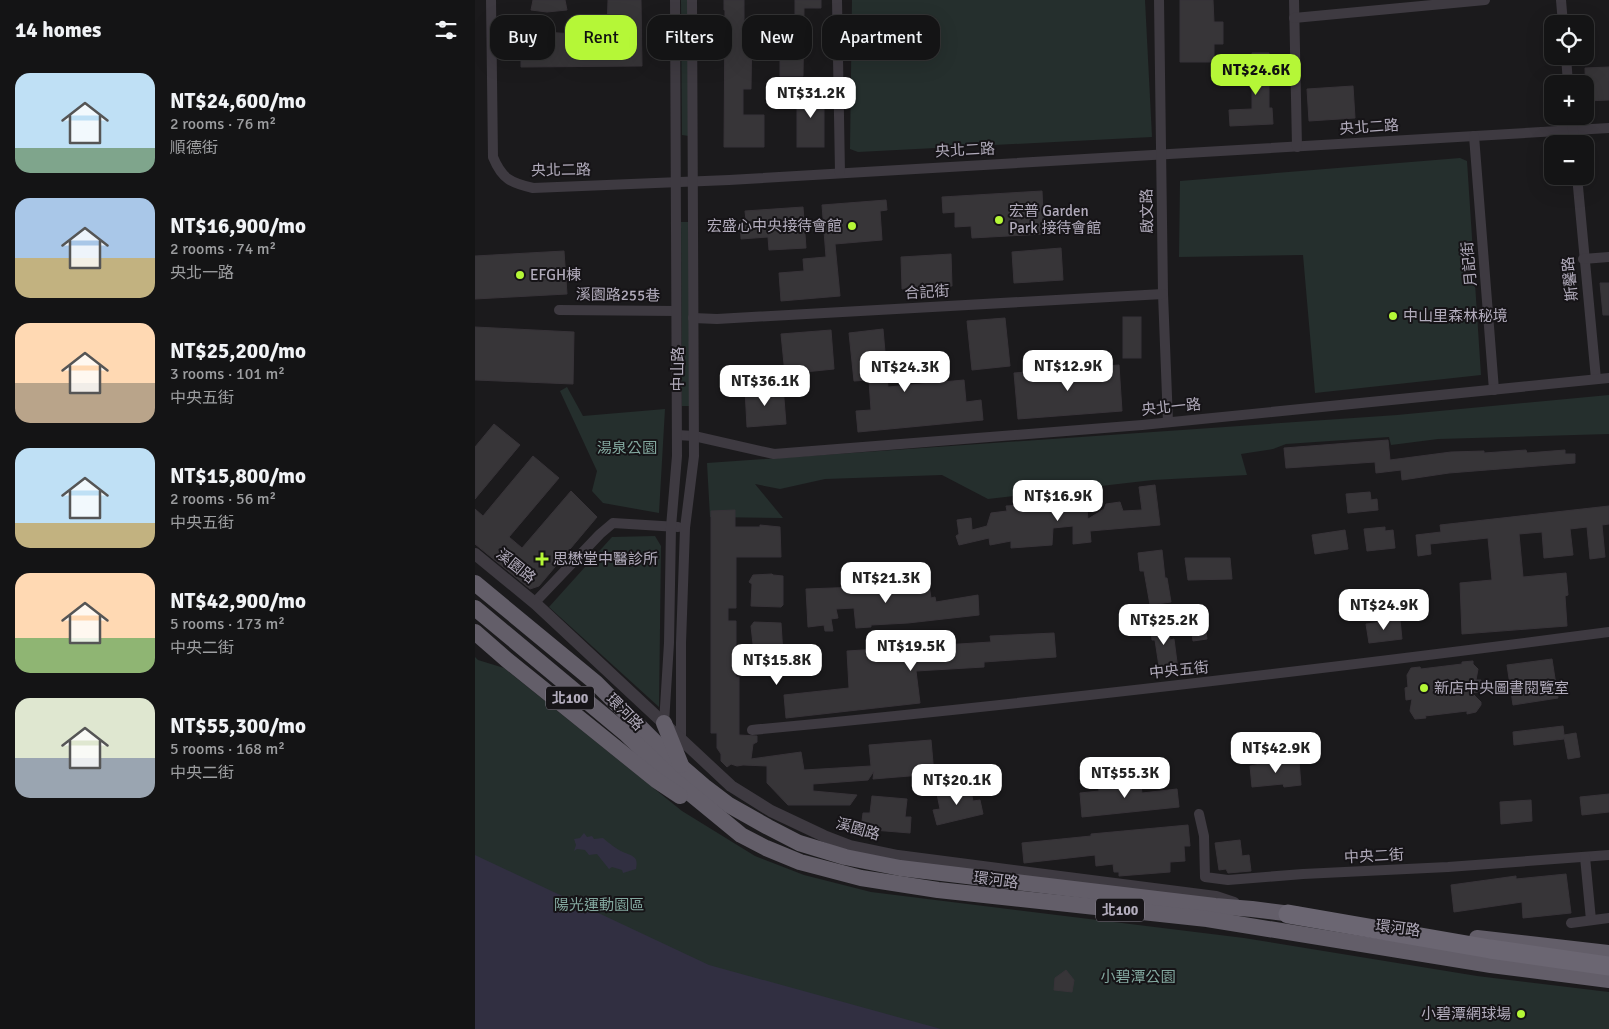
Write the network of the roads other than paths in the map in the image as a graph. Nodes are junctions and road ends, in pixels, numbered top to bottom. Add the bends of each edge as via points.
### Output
1 (491, 0) edge
2 (675, 0) edge
3 (692, 0) edge
4 (837, 0) edge
5 (1159, 0) edge
6 (1294, 0) edge
7 (1485, 0) edge
8 (1561, 0) edge
9 (1562, 15) edge
10 (1294, 18) junction
11 (1573, 125) edge
12 (1609, 128) edge
13 (1573, 131) junction
14 (1573, 135) edge
15 (1474, 136) junction
16 (1297, 147) junction
17 (1161, 154) junction
18 (840, 172) junction
19 (693, 181) junction
20 (675, 182) junction
21 (1578, 185) edge
22 (1609, 257) edge
23 (1583, 259) junction
24 (1163, 294) junction
25 (559, 310) dead end
26 (676, 311) junction
27 (693, 318) junction
28 (1609, 378) edge
29 (1595, 379) junction
30 (1494, 390) junction
31 (1168, 422) junction
32 (677, 435) junction
33 (693, 436) junction
34 (671, 527) junction
35 (685, 528) junction
36 (475, 554) edge
37 (475, 583) edge
38 (475, 598) edge
39 (536, 604) junction
40 (475, 608) edge
41 (475, 630) edge
42 (1609, 632) edge
43 (630, 718) junction
44 (664, 723) junction
45 (752, 730) dead end
46 (671, 752) junction
47 (682, 768) junction
48 (694, 796) junction
49 (1199, 814) dead end
50 (741, 834) junction
51 (1609, 855) edge
52 (1585, 857) junction
53 (1252, 908) junction
54 (1288, 914) junction
55 (1609, 918) edge
56 (1591, 920) junction
57 (1571, 923) dead end
58 (1609, 953) edge
59 (1609, 966) edge
60 (1609, 980) edge

1 - 20 street, 央北二路 via 493,157 498,170 507,179 533,188
2 - 20 street, 中山路
3 - 19 street, 中山路
4 - 18 street
5 - 17 street, 啟文路
6 - 10 street
7 - 10 street
8 - 9 street
10 - 16 street
11 - 13 street
12 - 13 street, 央北二路
13 - 14 street
13 - 15 street, 央北二路
15 - 16 street, 央北二路
15 - 30 street, 月記街
16 - 17 street, 央北二路
17 - 18 street, 央北二路
17 - 24 street, 啟文路
18 - 19 street, 央北二路
19 - 20 street, 央北二路
19 - 27 street, 中山路
20 - 26 street, 中山路
21 - 23 street, 斯馨路
22 - 23 street
23 - 29 street, 斯馨路
24 - 27 street, 合記街
24 - 31 street, 啟文路
25 - 26 street, 溪園路255巷
26 - 32 street, 中山路
27 - 33 street, 中山路
28 - 29 street, 央北一路
29 - 30 street, 央北一路
30 - 31 street, 央北一路
31 - 33 street, 央北一路 via 774,454
32 - 33 street, 央北一路
32 - 34 street, 中山路
33 - 35 street, 中山路
34 - 35 street, 溪園路
34 - 39 street, 溪園路 via 613,523 599,534
34 - 44 street, 中山路
35 - 46 street, 中山路 via 681,642
36 - 39 street, 溪園路
37 - 43 highway, 環河路 / 北100 via 596,683
38 - 43 highway via 588,693
39 - 44 street, 溪園路
40 - 46 highway via 612,722
41 - 46 highway, 環河路 / 北100 via 516,655 655,769
41 - 50 highway via 507,660 656,780
42 - 45 street, 中央五街 via 1187,684
43 - 46 highway, 環河路 / 北100
44 - 46 highway
46 - 47 highway, 環河路 / 北100
46 - 48 highway, 環河路 / 北100
46 - 53 street, 溪園路 via 771,811 850,846 898,856 1216,897
47 - 48 highway
47 - 53 highway, 環河路 / 北100 via 729,805 767,828 799,843 845,857 900,868
48 - 50 highway, 環河路 / 北100
49 - 52 street, 中央二街 via 1204,836 1205,877 1229,880
50 - 60 highway, 環河路 / 北100 via 800,862 861,878 938,890 1207,920 1491,966
51 - 52 street, 中央二街
52 - 56 street
53 - 54 highway, 環河路 / 北100
54 - 58 highway, 環河路 / 北100
54 - 59 highway
55 - 56 street
56 - 57 street

